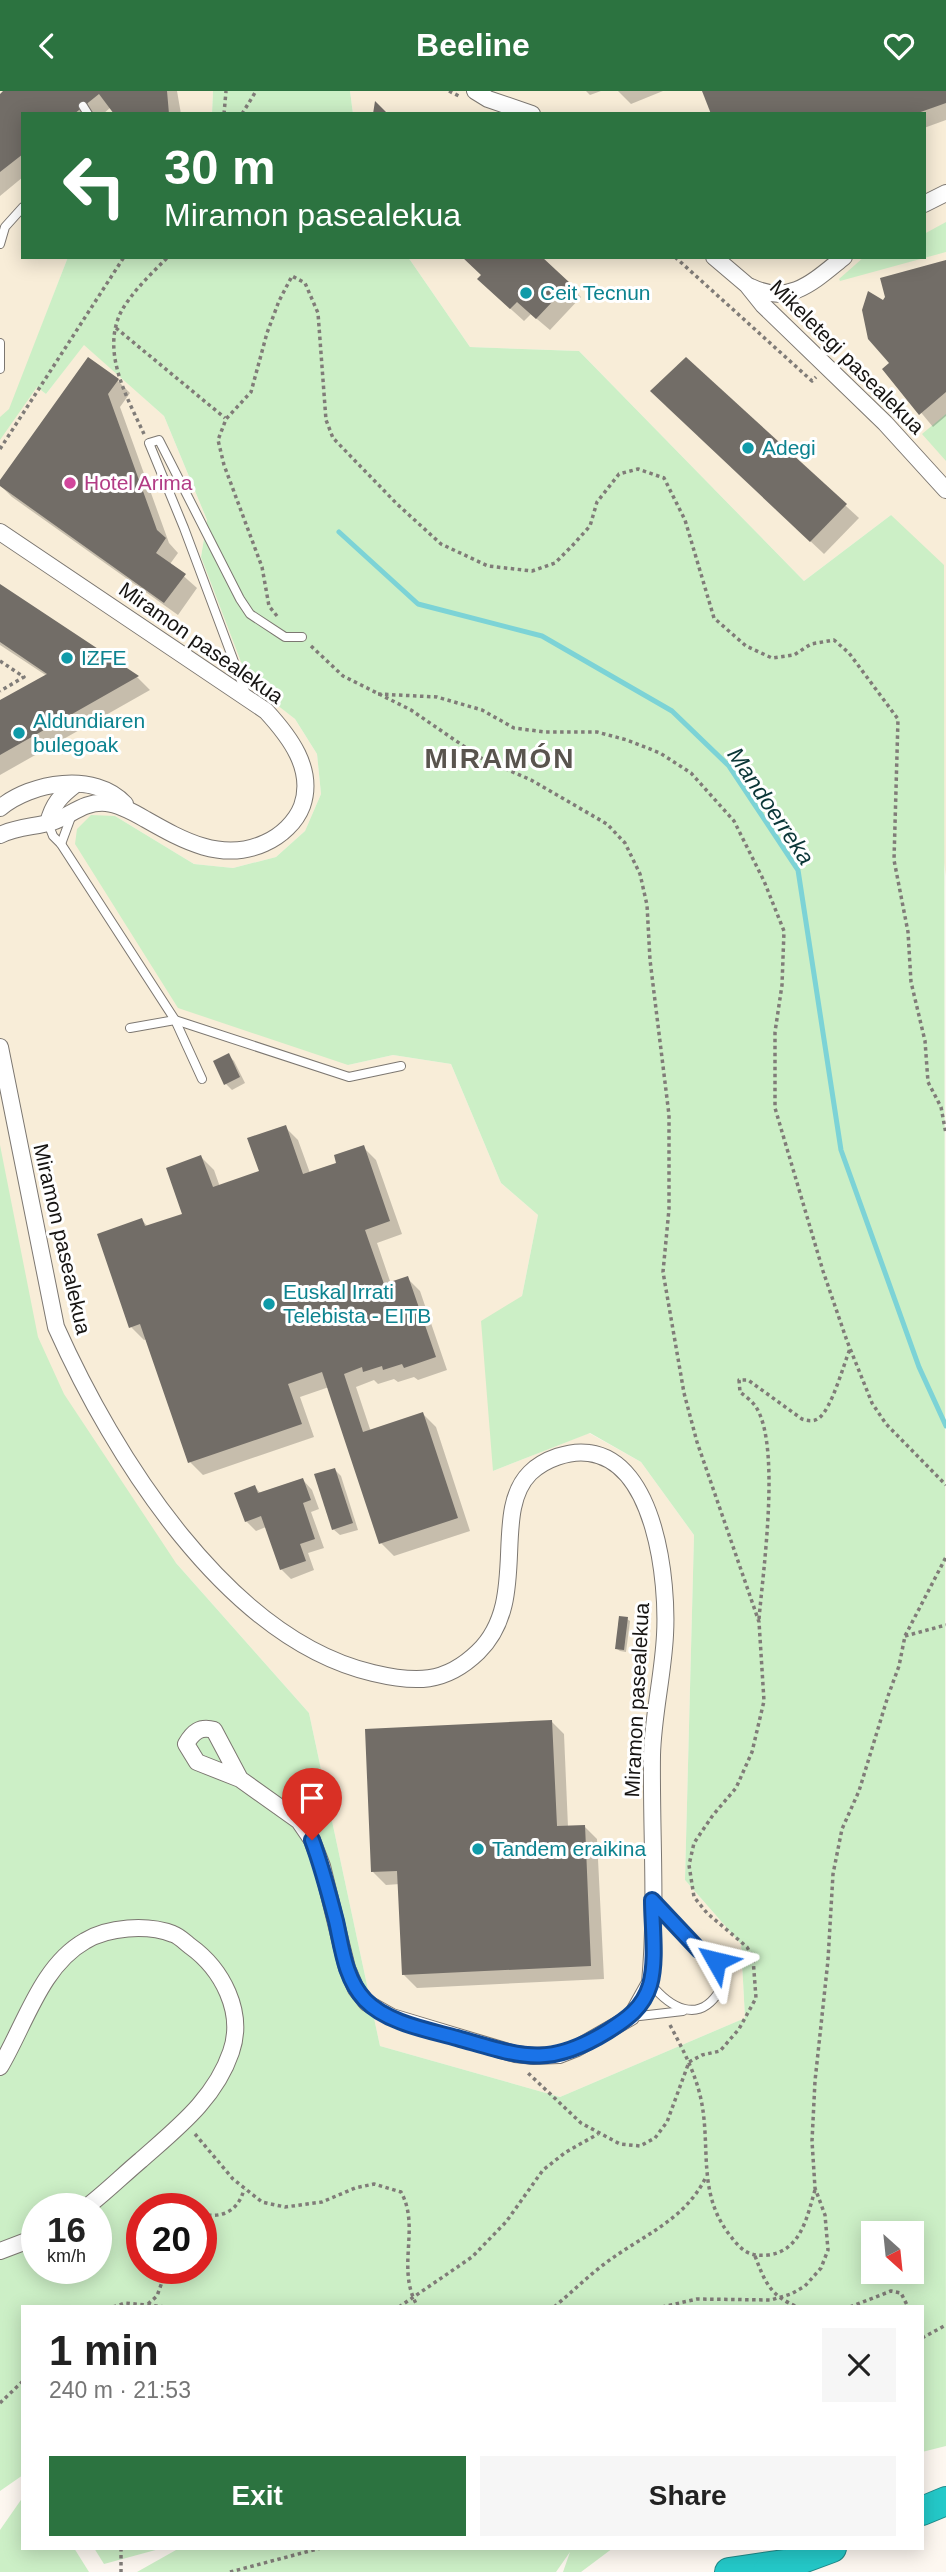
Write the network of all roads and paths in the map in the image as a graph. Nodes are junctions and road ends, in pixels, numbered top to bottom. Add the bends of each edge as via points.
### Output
1 (226, 91) edge
2 (256, 91) edge
3 (475, 91) edge
4 (503, 91) edge
5 (224, 112) edge
6 (243, 112) edge
7 (526, 112) edge
8 (529, 112) edge
9 (946, 193) edge
10 (926, 203) edge
11 (21, 209) edge
12 (0, 244) edge
13 (123, 259) edge
14 (166, 259) edge
15 (677, 259) edge
16 (716, 259) edge
17 (841, 259) edge
18 (747, 285) junction
19 (116, 328) junction
20 (0, 342) edge
21 (827, 365) junction
22 (0, 369) edge
23 (226, 419) junction
24 (149, 443) junction
25 (0, 449) edge
26 (946, 490) edge
27 (0, 532) edge
28 (302, 637) junction
29 (0, 661) edge
30 (0, 691) edge
31 (376, 694) junction
32 (246, 696) junction
33 (76, 784) junction
34 (7, 804) edge
35 (77, 809) junction
36 (132, 811) junction
37 (21, 828) junction
38 (50, 829) junction
39 (0, 835) edge
40 (61, 843) junction
41 (175, 1020) junction
42 (130, 1028) dead end
43 (0, 1047) edge
44 (401, 1066) dead end
45 (202, 1079) dead end
46 (946, 1134) edge
47 (850, 1349) junction
48 (946, 1485) edge
49 (946, 1557) edge
50 (759, 1622) junction
51 (946, 1625) edge
52 (905, 1636) junction
53 (240, 1779) dead end
54 (652, 1900) junction
55 (650, 1983) junction
56 (687, 2010) junction
57 (664, 2013) junction
58 (631, 2017) junction
59 (515, 2054) junction
60 (689, 2063) junction
61 (0, 2067) edge
62 (183, 2123) junction
63 (599, 2133) junction
64 (706, 2178) junction
65 (815, 2188) junction
66 (244, 2189) junction
67 (102, 2193) edge
68 (217, 2215) edge
69 (21, 2243) edge
70 (0, 2251) edge
71 (755, 2256) junction
72 (161, 2284) edge
73 (412, 2297) junction
74 (780, 2298) junction
75 (148, 2304) junction
76 (119, 2305) edge
77 (154, 2305) edge
78 (402, 2305) edge
79 (417, 2305) edge
80 (556, 2305) edge
81 (671, 2305) edge
82 (794, 2305) edge
83 (855, 2305) edge
84 (907, 2305) edge
85 (946, 2325) edge
86 (924, 2337) edge
87 (21, 2383) edge
88 (0, 2403) edge
89 (946, 2501) edge
90 (924, 2510) edge
91 (121, 2550) edge
92 (313, 2550) edge
93 (827, 2550) edge
94 (794, 2563) junction
95 (121, 2572) edge
96 (230, 2572) edge
97 (730, 2572) edge
98 (766, 2572) edge

1 - 5 path
2 - 6 path
3 - 7 street
4 - 8 street
9 - 10 street
11 - 12 lane via 5,227
13 - 25 path
14 - 19 path via 121,311
15 - 21 path via 812,381
16 - 18 street, Mikeletegi pasealekua
17 - 18 street, Mikeletegi pasealekua via 796,291 773,295
18 - 21 street, Mikeletegi pasealekua
19 - 23 path
19 - 24 path via 115,364
20 - 22 lane
21 - 26 street, Mikeletegi pasealekua
23 - 28 path via 218,440 262,567 269,606
23 - 46 path via 251,392 267,333 292,276 304,282 318,313 326,420 333,438 441,544 488,566 532,571 555,563 590,526 597,502 619,474 638,469 664,478 685,520 714,618 746,646 772,658 834,640 849,653 898,719 894,860 928,1082 941,1107
24 - 28 lane via 159,440 250,614 285,637
24 - 32 lane
27 - 32 street, Miramon pasealekua
28 - 31 path via 343,676
29 - 30 path via 24,677
31 - 47 path via 436,697 482,711 514,728 545,733 597,732 627,740 660,753 691,773 734,821 784,931 775,1032 775,1108
31 - 50 path via 411,710 487,762 607,824 625,843 640,874 669,1115 669,1209 663,1272 690,1418
32 - 36 street, Miramon pasealekua via 284,731 303,768 302,806 280,835 243,849 200,847
33 - 34 street, Miramon pasealekua via 41,787
33 - 36 street, Miramon pasealekua via 109,792
33 - 38 street via 52,808
34 - 37 street, Miramon pasealekua
35 - 36 street, Miramon pasealekua via 93,802
35 - 38 street, Miramon pasealekua
35 - 40 lane
37 - 38 street, Miramon pasealekua
37 - 39 street, Miramon pasealekua
38 - 40 lane
40 - 41 lane
41 - 42 lane
41 - 44 lane via 349,1077
41 - 45 lane
43 - 54 street, Miramon pasealekua via 56,1327 75,1371 144,1486 179,1532 263,1617 312,1651 362,1671 403,1680 434,1679 462,1666 482,1649 500,1617 507,1591 515,1499 529,1474 567,1454 584,1452 602,1455 634,1484 657,1541 664,1610 653,1743
47 - 48 path via 872,1403 886,1424
47 - 50 path via 827,1408 818,1419 802,1419 748,1380 739,1380 740,1392 756,1407 768,1460
49 - 52 path
50 - 60 path via 764,1701 752,1752 736,1788 694,1843 689,1865 694,1897 753,1958 756,1998 720,2051
51 - 52 path
52 - 65 path via 859,1791 842,1829 833,1874 812,2141
53 - 59 street via 299,1821 312,1840 347,1968 368,2003 392,2017
54 - 55 street, Miramon pasealekua
54 - 56 lane via 723,1970 723,1985 713,2001 704,2008
55 - 56 lane via 663,1999
55 - 58 street, Miramon pasealekua
56 - 57 lane
57 - 58 lane
57 - 60 path
58 - 59 street via 559,2055
59 - 63 path via 533,2080
60 - 63 path via 667,2122 655,2138 640,2146 620,2144
60 - 64 path via 705,2126
61 - 62 street via 41,1986 59,1962 85,1940 117,1930 174,1934 215,1970 229,1993 236,2025 233,2049 221,2077
62 - 66 path
62 - 67 street
63 - 73 path via 543,2170 506,2222 472,2257
64 - 71 path via 720,2223 741,2251
64 - 80 path via 677,2217 602,2265
65 - 71 path via 798,2238 780,2253
65 - 74 path via 825,2215 828,2250 821,2268 805,2285
66 - 68 path via 240,2204
66 - 73 path via 262,2202 285,2207 322,2202 374,2184 401,2192 408,2205 406,2256
69 - 70 street
71 - 74 path via 767,2287
72 - 75 path via 157,2297
73 - 78 path
73 - 79 path
74 - 81 path via 697,2299
74 - 82 path
75 - 76 path
75 - 77 path
83 - 84 path via 891,2291 901,2293
85 - 86 path
87 - 88 path
89 - 90 highway
91 - 95 path
92 - 96 path
93 - 94 highway
94 - 97 highway
94 - 98 highway

